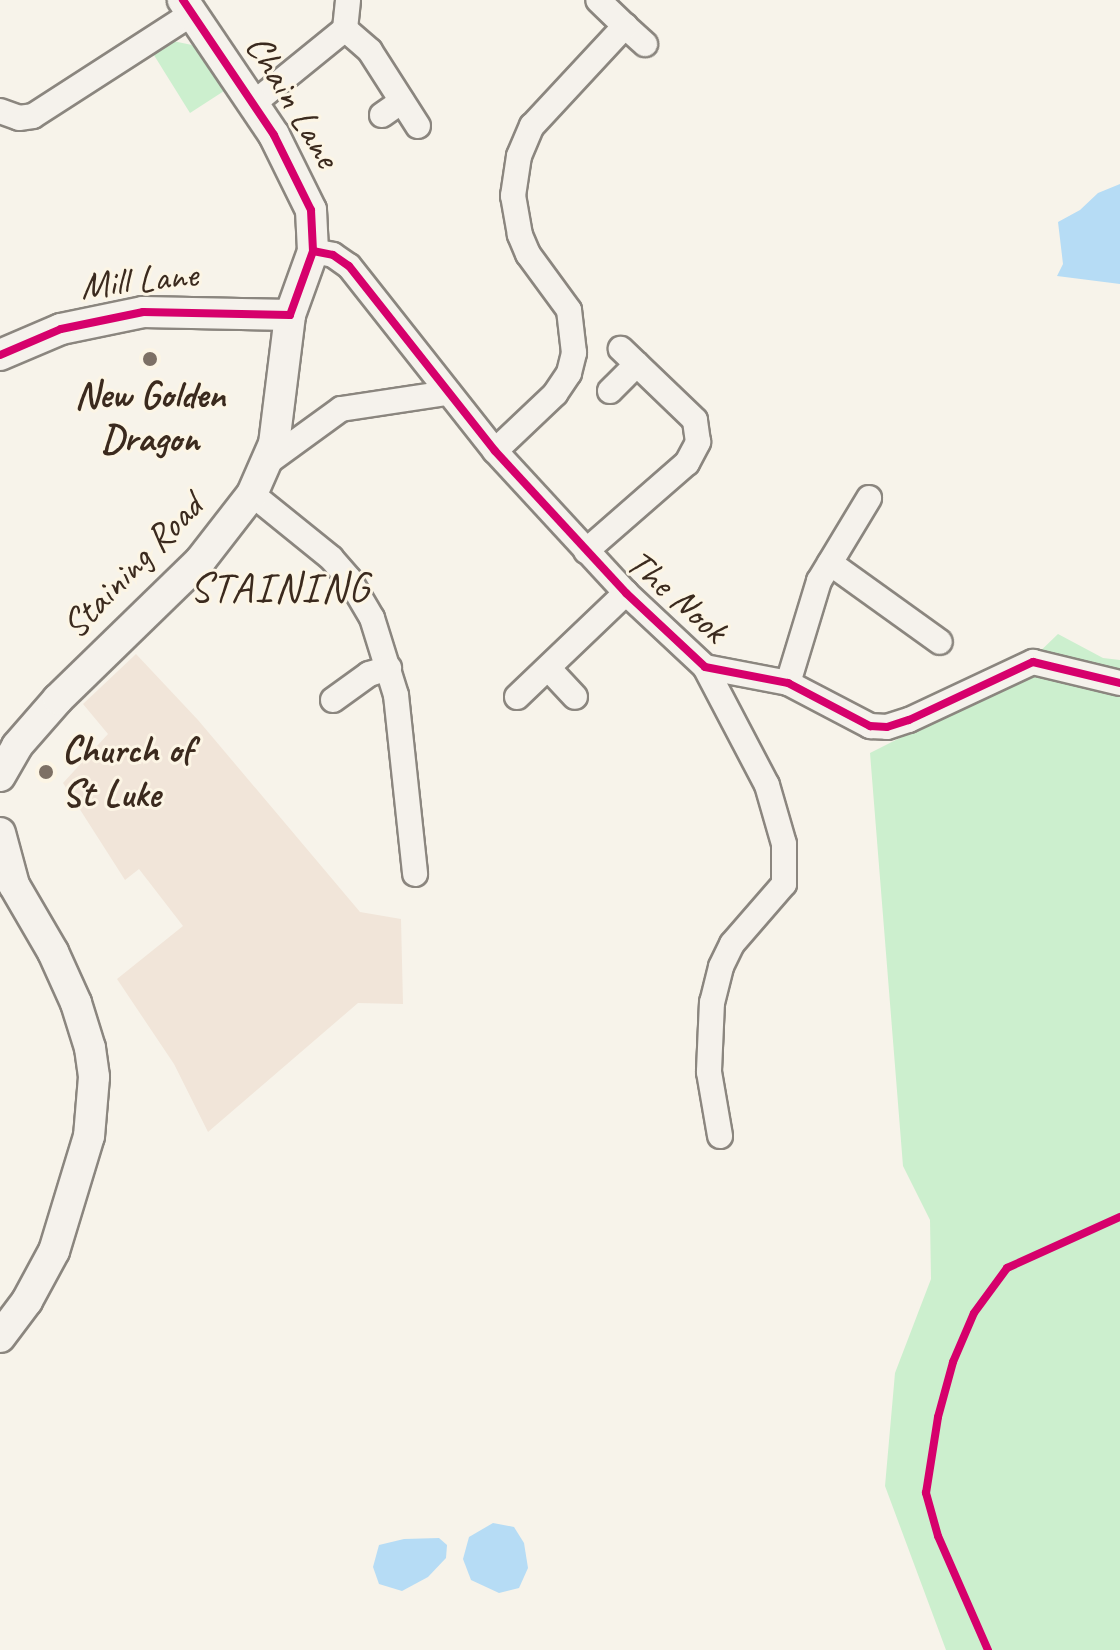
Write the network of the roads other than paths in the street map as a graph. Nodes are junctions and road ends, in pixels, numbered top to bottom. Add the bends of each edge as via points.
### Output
1 (348, 0) edge
2 (598, 0) edge
3 (187, 7) edge
4 (625, 26) junction
5 (345, 29) junction
6 (645, 44) dead end
7 (254, 103) junction
8 (0, 111) edge
9 (418, 126) dead end
10 (313, 251) junction
11 (290, 315) junction
12 (0, 355) edge
13 (610, 391) dead end
14 (447, 393) junction
15 (495, 451) junction
16 (268, 462) junction
17 (252, 494) junction
18 (869, 498) dead end
19 (586, 551) junction
20 (830, 563) junction
21 (626, 593) junction
22 (940, 642) dead end
23 (705, 667) junction
24 (389, 668) junction
25 (549, 669) junction
26 (788, 683) junction
27 (1120, 683) edge
28 (517, 697) dead end
29 (575, 697) dead end
30 (333, 700) dead end
31 (0, 774) edge
32 (0, 833) edge
33 (415, 874) dead end
34 (720, 1136) dead end
35 (0, 1337) edge

1 - 5 street
2 - 4 street
3 - 7 street, Chain Lane
3 - 8 street via 33,116 19,118
4 - 6 street
4 - 15 street via 542,113 519,156 513,196 520,235 540,273 569,310 574,353 555,394
5 - 7 street
5 - 9 street via 370,51 392,108
7 - 10 street, Chain Lane via 311,210
10 - 11 street, Staining Road
10 - 14 street, The Nook via 349,266
11 - 12 street, Mill Lane via 143,312 61,329
11 - 16 street, Staining Road via 277,429
13 - 19 street via 629,357 695,420 698,442 687,463
14 - 15 street, The Nook
14 - 16 street via 341,409
15 - 19 street, The Nook
16 - 17 street, Staining Road
17 - 24 street via 349,579 372,618
17 - 31 street, Staining Road via 185,578 50,707
18 - 20 street
19 - 21 street, The Nook
20 - 22 street
20 - 26 street via 813,598
21 - 23 street, The Nook
21 - 25 street
23 - 26 street, The Nook
23 - 34 street via 767,785 781,824 785,865 784,884 732,944 718,978 709,1072
24 - 30 street via 369,674
24 - 33 street via 400,720
25 - 28 street
25 - 29 street
26 - 27 street, The Nook via 856,720 887,727 1033,662
32 - 35 street via 14,885 76,1003 94,1077 89,1136 54,1251

